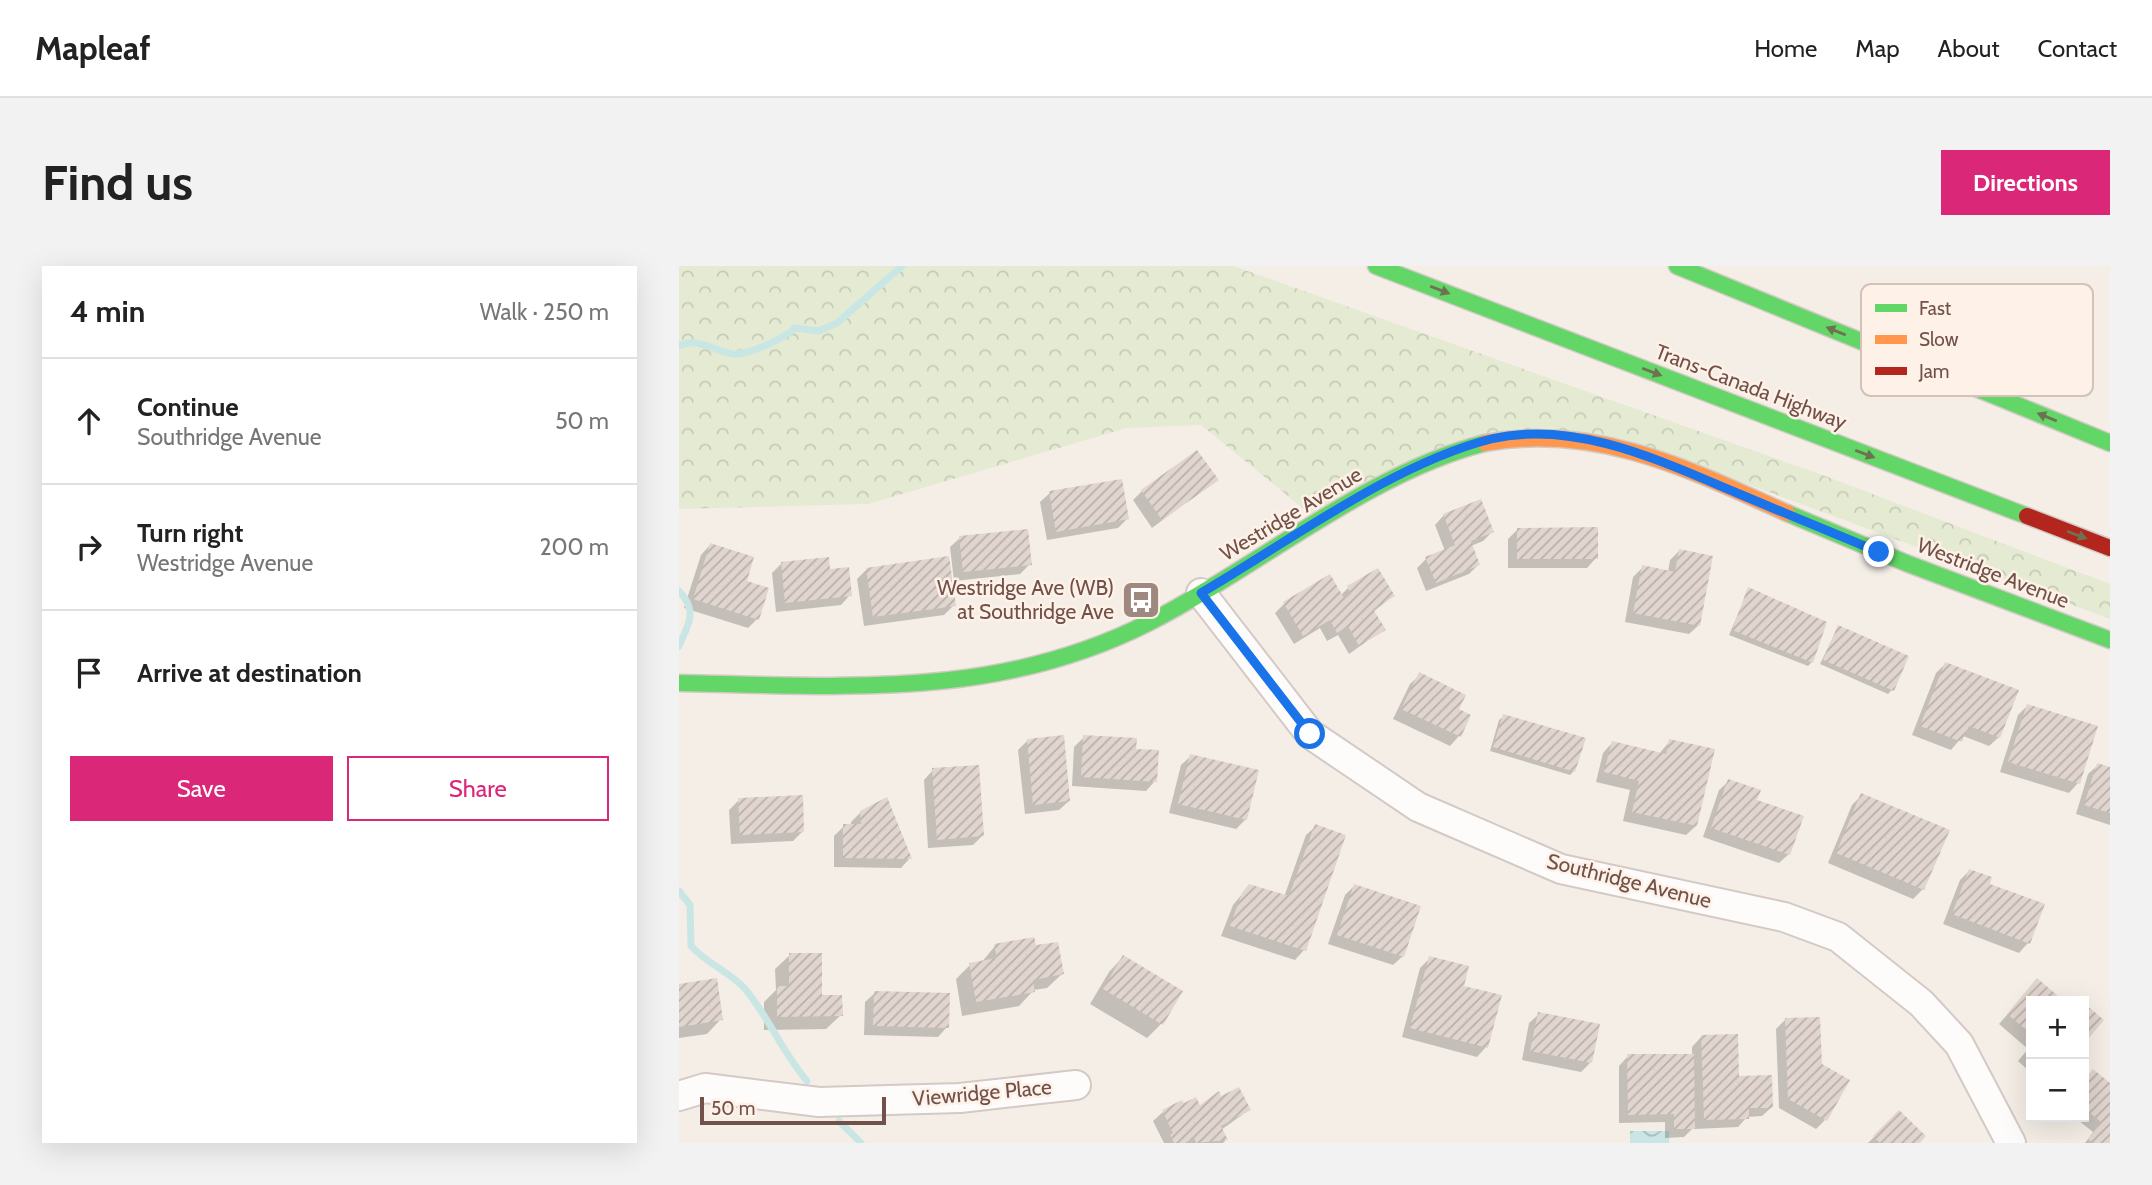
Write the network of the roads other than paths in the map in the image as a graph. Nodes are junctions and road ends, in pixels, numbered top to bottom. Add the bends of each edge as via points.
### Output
1 (1376, 266) edge
2 (1677, 266) edge
3 (1861, 341) edge
4 (1995, 396) edge
5 (2110, 443) edge
6 (2110, 548) edge
7 (1201, 593) junction
8 (2110, 640) edge
9 (679, 683) edge
10 (1076, 1085) dead end
11 (679, 1096) edge
12 (2011, 1143) edge

1 -> 6 main road, Trans-Canada Highway
3 -> 2 main road
5 -> 4 main road
7 - 8 main road, Westridge Avenue via 1378,486 1428,463 1495,438 1548,435 1590,440 1658,460 1879,552
7 - 9 main road, Westridge Avenue via 1149,624 1093,649 985,677 907,684
7 - 12 street, Southridge Avenue via 1310,734 1418,807 1561,869 1784,916 1837,937 1921,1003 1959,1044
10 - 11 street, Viewridge Place via 960,1098 819,1102 705,1088

